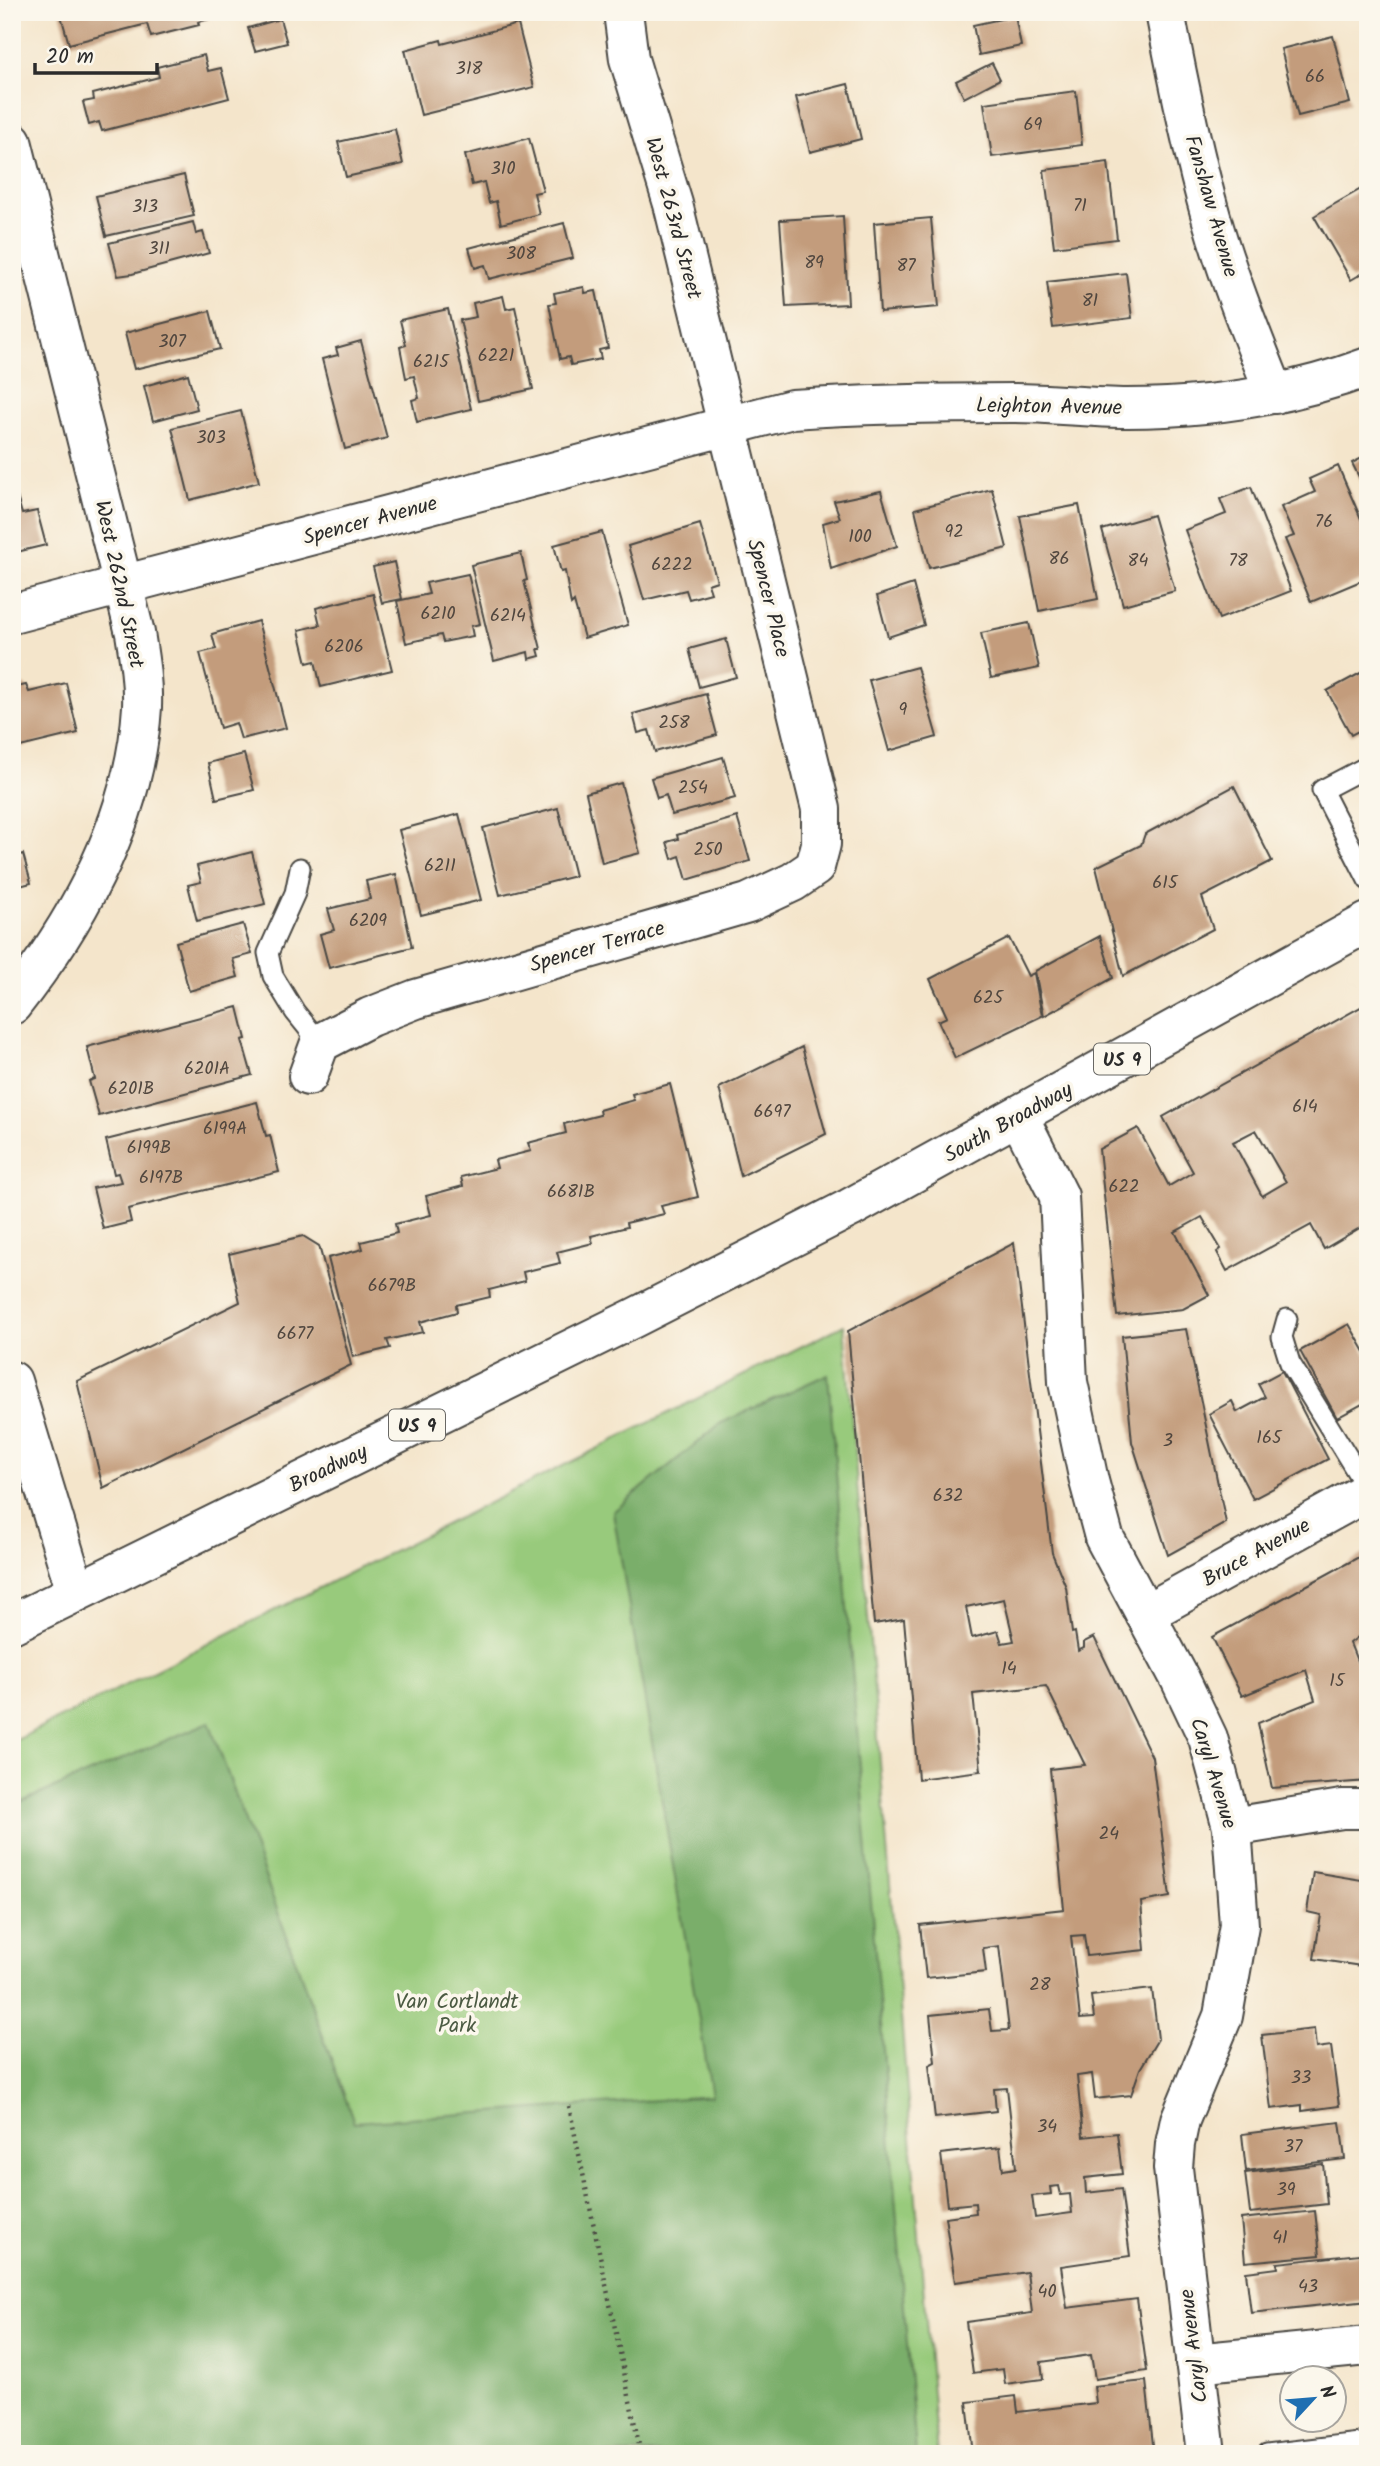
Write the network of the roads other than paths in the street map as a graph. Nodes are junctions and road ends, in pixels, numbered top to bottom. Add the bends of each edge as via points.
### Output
1 (623, 12) edge
2 (1165, 12) edge
3 (12, 141) edge
4 (1368, 367) edge
5 (1275, 394) junction
6 (728, 424) junction
7 (124, 586) junction
8 (12, 614) edge
9 (1368, 766) edge
10 (811, 772) joint
11 (300, 868) dead end
12 (1368, 880) edge
13 (1368, 922) edge
14 (12, 1005) edge
15 (314, 1060) joint
16 (1019, 1117) junction
17 (756, 1255) joint
18 (1287, 1318) dead end
19 (12, 1381) edge
20 (1368, 1490) edge
21 (76, 1592) junction
22 (1145, 1614) junction
23 (12, 1624) edge
24 (1368, 1809) edge
25 (1232, 1827) junction
26 (1368, 2346) edge
27 (1195, 2363) junction
28 (1368, 2442) edge
29 (1206, 2454) edge
30 (1267, 2454) edge

1 - 6 street, West 263rd Street via 629,59 673,204
2 - 5 street, Fanshaw Avenue via 1212,218
3 - 7 street, West 262nd Street
4 - 5 street, Leighton Avenue
5 - 6 street, Leighton Avenue via 1128,408 1018,403 850,405 792,409
6 - 7 street, Spencer Avenue
6 - 10 street, Spencer Place
7 - 8 street, Spencer Avenue
7 - 14 street, West 262nd Street via 141,672 142,707 128,791 112,839 85,895
9 - 12 lane via 1322,790
10 - 15 street, Spencer Terrace via 821,808 821,844 816,867 793,882 748,903 416,999 370,1017
11 - 15 lane via 295,893 268,953 273,976 295,1012
13 - 16 street, South Broadway / US 9
16 - 17 street, South Broadway / US 9
16 - 22 street, Caryl Avenue via 1059,1196 1068,1382 1089,1481 1104,1537
17 - 21 street, Broadway / US 9
18 - 20 lane via 1282,1337 1290,1363
19 - 21 street
20 - 22 street, Bruce Avenue
21 - 23 street, Broadway / US 9
22 - 25 street, Caryl Avenue via 1208,1738
24 - 25 street
25 - 27 street, Caryl Avenue via 1239,1925 1223,2016 1188,2095 1174,2156
26 - 27 street
27 - 29 street, Caryl Avenue
28 - 30 lane

